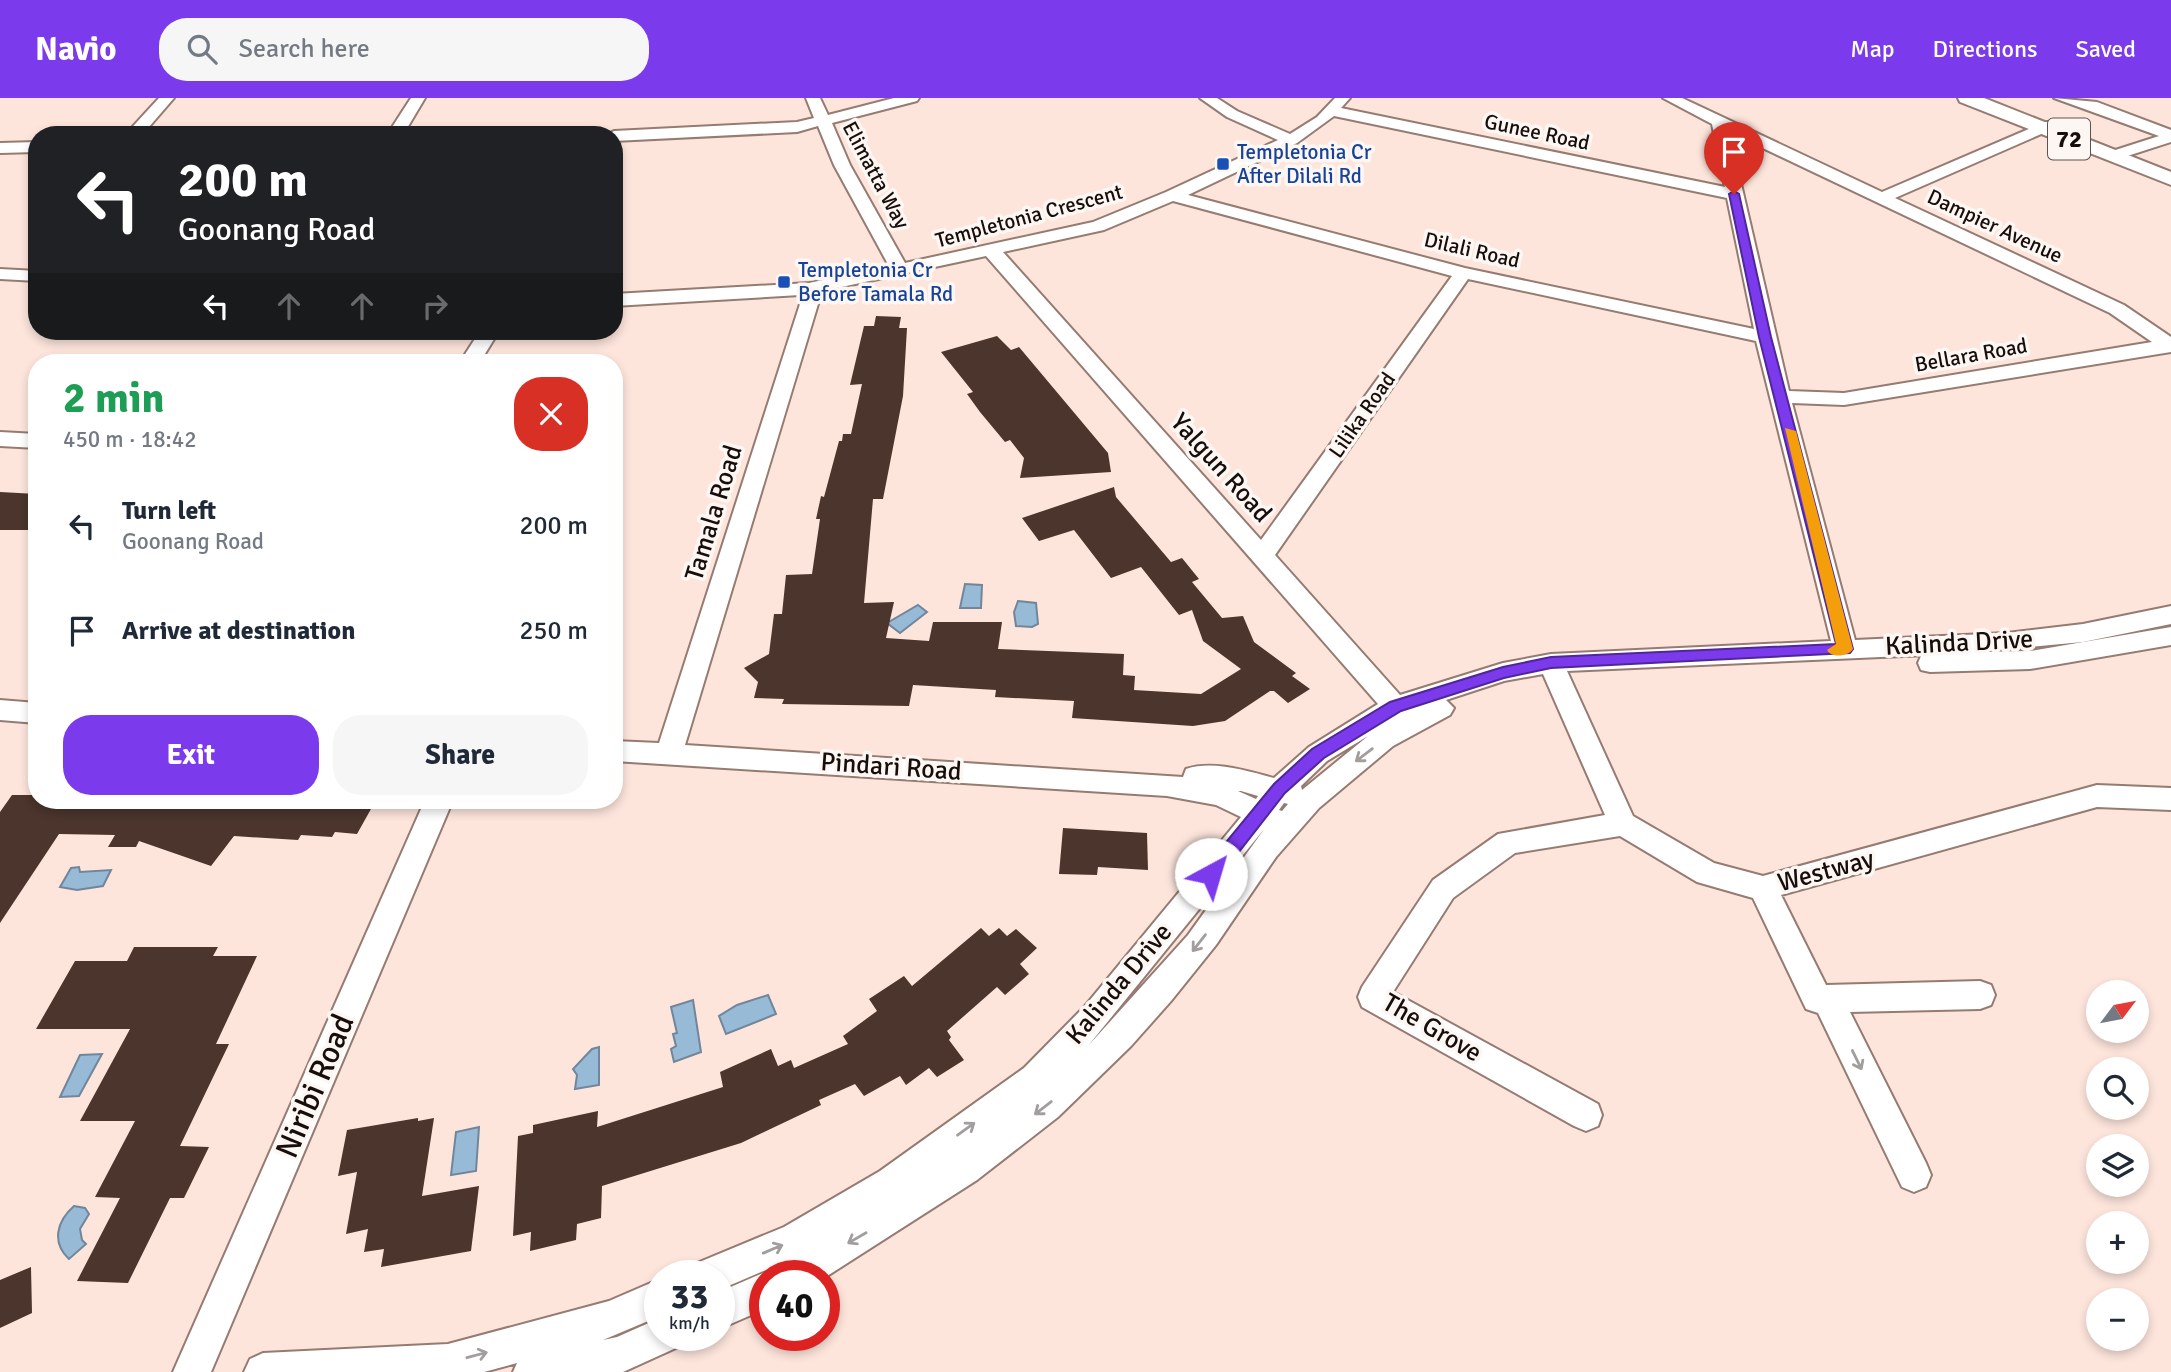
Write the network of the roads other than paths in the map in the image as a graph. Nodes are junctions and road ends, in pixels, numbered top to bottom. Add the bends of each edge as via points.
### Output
1 (167, 98) edge
2 (418, 98) edge
3 (813, 98) edge
4 (912, 98) edge
5 (1207, 98) edge
6 (1670, 98) edge
7 (1967, 98) edge
8 (1982, 98) edge
9 (2061, 98) edge
10 (2086, 102) edge
11 (1337, 105) edge
12 (1718, 121) junction
13 (823, 123) junction
14 (141, 126) edge
15 (401, 126) edge
16 (2046, 127) junction
17 (623, 136) edge
18 (2171, 138) edge
19 (1291, 140) junction
20 (28, 147) edge
21 (0, 148) edge
22 (1738, 153) junction
23 (1794, 156) junction
24 (2127, 159) junction
25 (2171, 173) edge
26 (2171, 179) edge
27 (1734, 194) junction
28 (1172, 196) junction
29 (1883, 198) junction
30 (992, 251) junction
31 (901, 271) junction
32 (1463, 273) junction
33 (0, 274) edge
34 (28, 276) edge
35 (809, 289) junction
36 (623, 299) edge
37 (1765, 337) junction
38 (2170, 345) edge
39 (1781, 397) junction
40 (0, 439) edge
41 (28, 441) edge
42 (1262, 556) junction
43 (2171, 615) edge
44 (2171, 636) edge
45 (1845, 649) junction
46 (1554, 670) junction
47 (0, 710) edge
48 (28, 712) edge
49 (1402, 714) junction
50 (623, 751) edge
51 (669, 753) junction
52 (1167, 785) junction
53 (1280, 789) junction
54 (2171, 799) edge
55 (1306, 802) junction
56 (435, 809) edge
57 (1260, 814) junction
58 (1623, 824) junction
59 (1286, 826) junction
60 (1763, 888) junction
61 (1980, 995) dead end
62 (1827, 999) junction
63 (1586, 1115) dead end
64 (1914, 1175) dead end
65 (819, 1260) edge
66 (735, 1265) edge
67 (644, 1304) edge
68 (644, 1344) edge
69 (192, 1372) edge
70 (263, 1372) edge
71 (532, 1372) edge

1 - 14 street
2 - 15 street
3 - 13 street, Elimatta Way
4 - 13 street
5 - 19 street
6 - 12 street, Dampier Avenue
7 - 16 main road, 72
8 - 16 main road, 72
9 - 10 street
10 - 18 street
11 - 19 street, Templetonia Crescent
11 - 27 street, Gunee Road
12 - 22 street
12 - 23 street, Dampier Avenue
13 - 17 street
13 - 31 street, Elimatta Way
16 - 24 main road, 72
16 - 29 street
18 - 24 street
18 - 24 street
19 - 28 street, Templetonia Crescent
20 - 21 street
22 - 23 street, Dampier Avenue via 1769,150
22 - 27 street
23 - 29 street, Dampier Avenue
24 - 25 main road, 72
24 - 26 main road, 72
27 - 37 street
28 - 30 street, Templetonia Crescent via 1098,226
28 - 32 street, Dilali Road
29 - 38 street, Dampier Avenue via 2118,309
30 - 31 street, Templetonia Crescent
30 - 42 street, Yalgun Road
31 - 35 street, Templetonia Crescent
32 - 37 street, Dilali Road
32 - 42 street, Lilika Road
33 - 34 street
35 - 36 street, Templetonia Crescent
35 - 51 street, Tamala Road via 809,304
37 - 39 street
38 - 39 street, Bellara Road via 1844,399
39 - 45 street
40 - 41 street
42 - 49 street, Yalgun Road
43 - 45 street, Kalinda Drive via 2032,639
44 - 46 street, Kalinda Drive via 2030,660
45 - 46 street, Kalinda Drive
46 - 49 street, Kalinda Drive
46 - 58 street
47 - 48 street
49 - 53 street, Kalinda Drive via 1318,754
49 -> 55 street, Kalinda Drive
50 - 51 street, Pindari Road
51 - 52 street, Pindari Road
52 - 53 street, Pindari Road via 1193,777 1241,780
52 - 57 street, Pindari Road via 1221,795
53 - 55 street, Pindari Road
53 - 57 street, Kalinda Drive
54 - 60 street, Westway via 2097,796
55 - 59 street, Kalinda Drive
56 - 69 street, Niribi Road
57 - 59 street, Pindari Road
66 -> 57 street, Kalinda Drive via 796,1239 892,1183 1035,1079 1096,1016
58 - 60 street, Westway via 1707,873
58 - 63 street, The Grove via 1508,842 1443,889 1373,997
59 -> 65 street, Kalinda Drive via 1200,943 1120,1037 1055,1099 958,1175
60 - 62 street via 1817,999
61 - 62 street
62 -> 64 street
70 -> 67 street via 449,1363 611,1319
68 - 71 street via 619,1355

